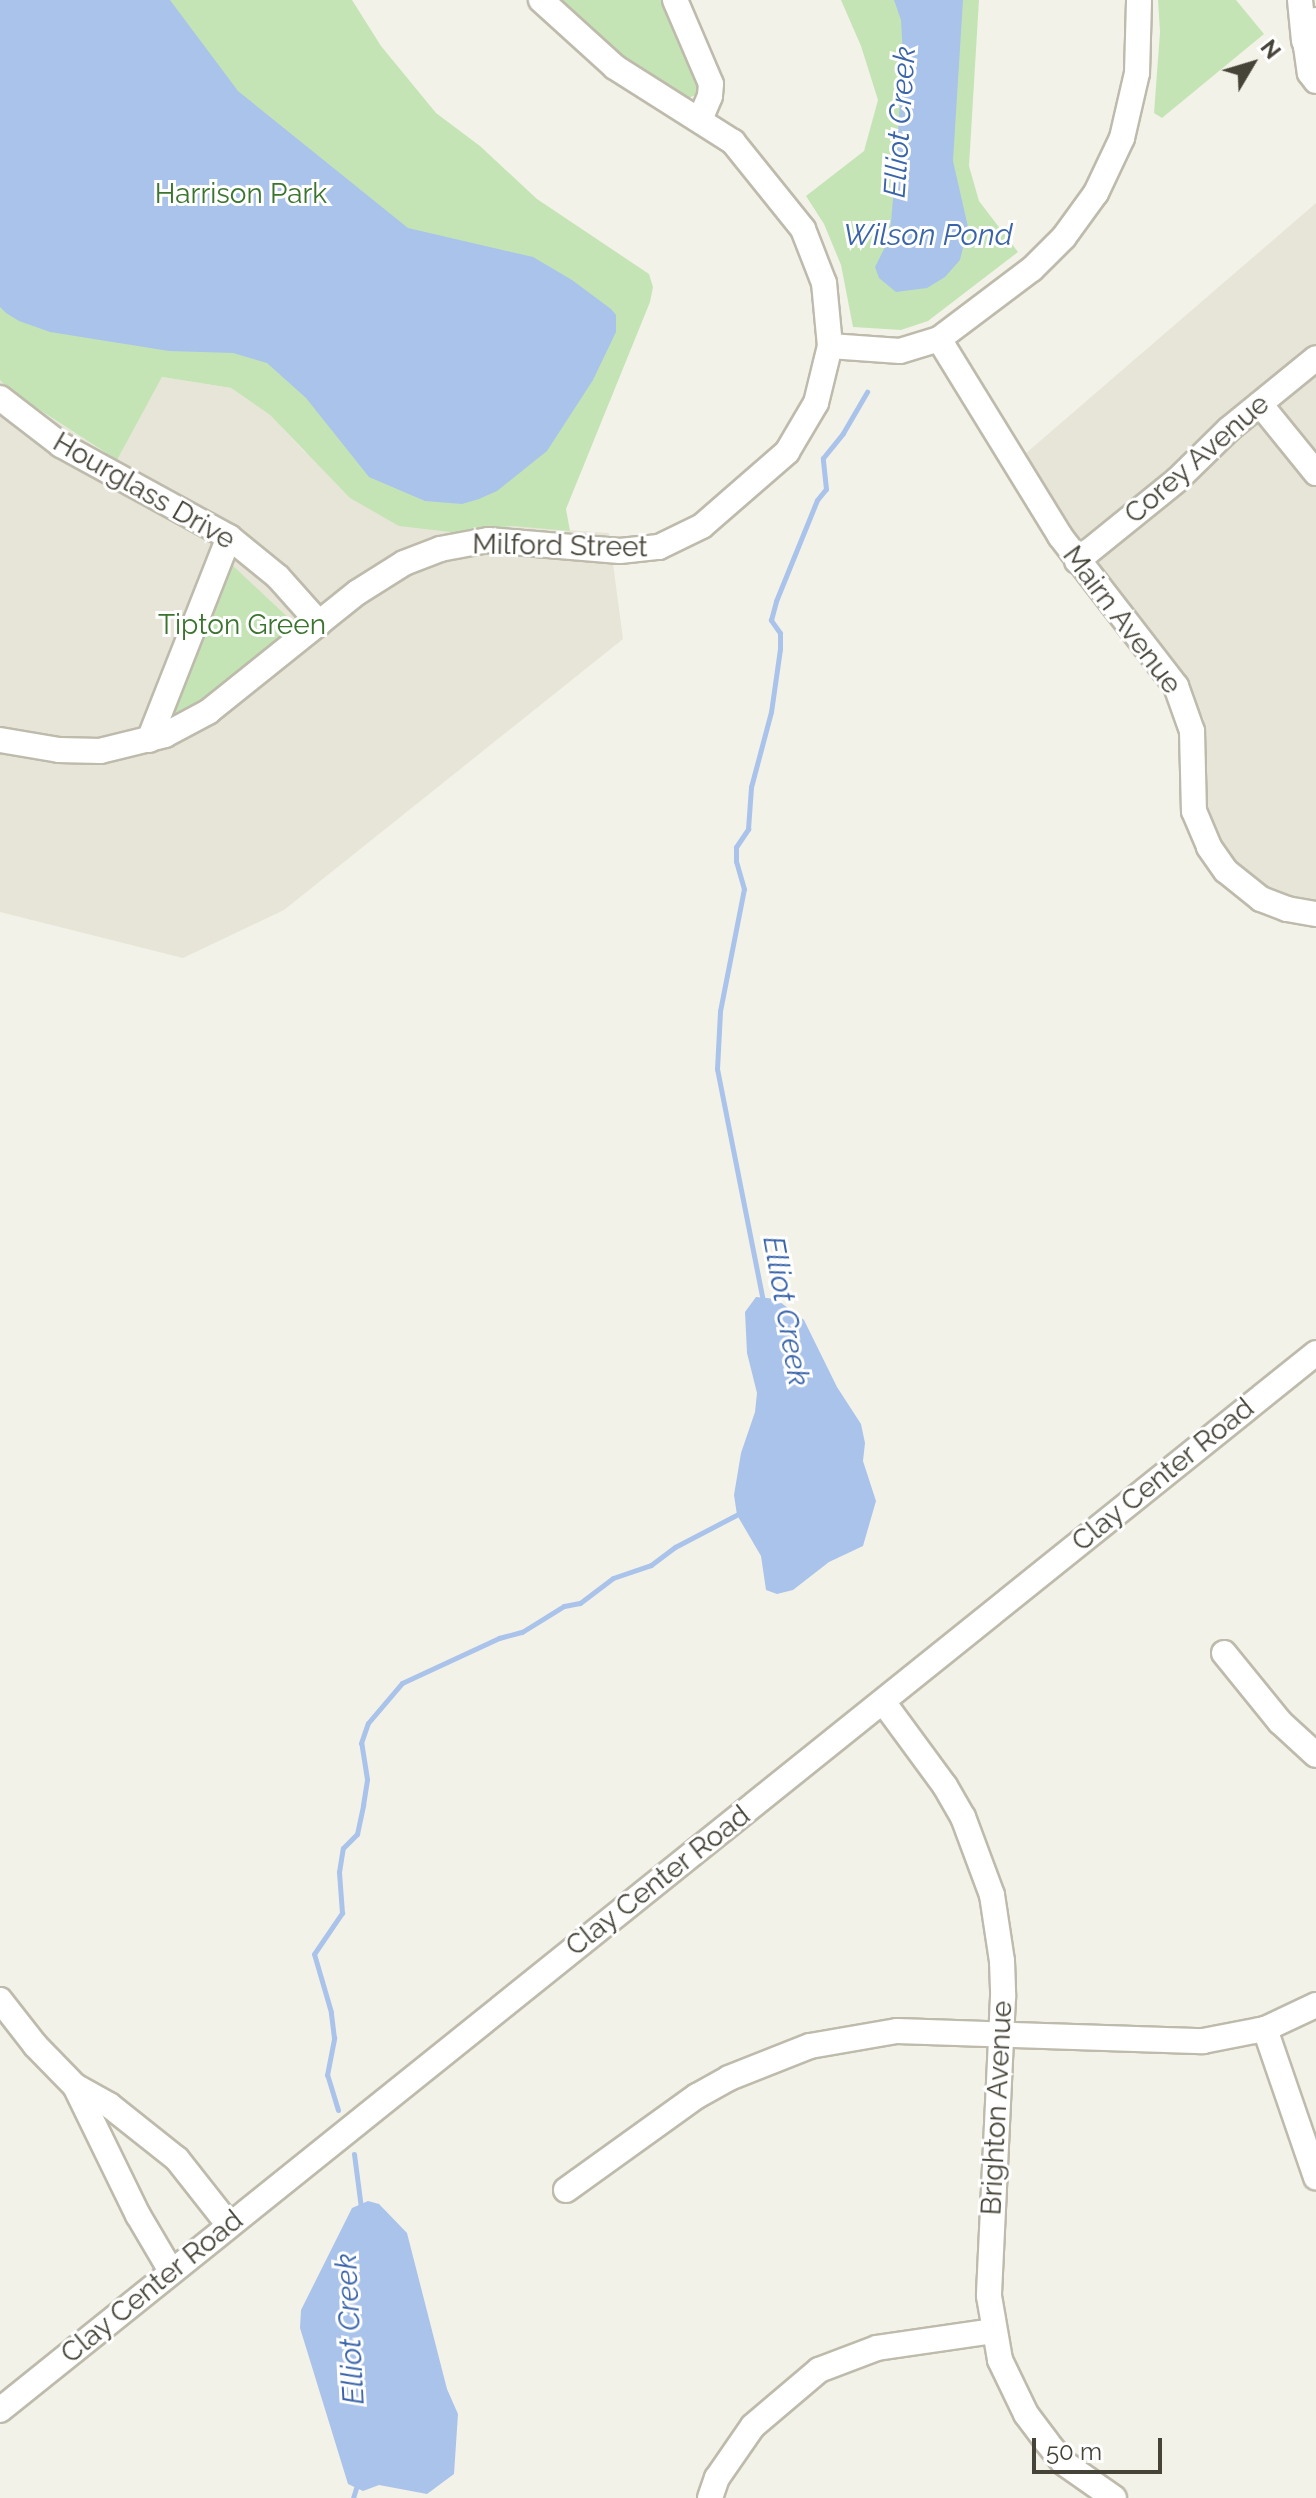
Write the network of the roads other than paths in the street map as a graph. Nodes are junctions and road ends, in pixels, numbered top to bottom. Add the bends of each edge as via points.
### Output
1 (541, 0) edge
2 (675, 0) edge
3 (1139, 0) edge
4 (1300, 0) edge
5 (1316, 20) edge
6 (1306, 56) junction
7 (1316, 81) edge
8 (700, 119) junction
9 (939, 339) junction
10 (830, 346) junction
11 (1316, 358) edge
12 (0, 398) edge
13 (1260, 404) junction
14 (1316, 473) edge
15 (229, 537) junction
16 (1077, 561) junction
17 (319, 623) junction
18 (0, 740) edge
19 (149, 740) junction
20 (1316, 914) edge
21 (1316, 1353) edge
22 (1224, 1653) dead end
23 (884, 1703) junction
24 (1316, 1755) edge
25 (0, 2000) edge
26 (1316, 2005) edge
27 (1265, 2029) junction
28 (1001, 2037) junction
29 (75, 2086) junction
30 (1316, 2177) edge
31 (566, 2190) dead end
32 (229, 2225) junction
33 (171, 2271) junction
34 (993, 2331) junction
35 (0, 2410) edge
36 (710, 2498) edge
37 (1114, 2498) edge

1 - 8 street, Milford Street via 615,67
2 - 8 street via 711,84
3 - 9 street via 1134,95 1122,138 1096,193 1040,261
4 - 6 street
5 - 6 street
6 - 7 street
8 - 10 street, Milford Street via 745,153 803,229 826,291
9 - 10 street via 900,351
9 - 16 street, Mairn Avenue
10 - 17 street, Milford Street via 816,403 787,452 690,534 635,551 503,540 440,549 389,571
11 - 13 street, Corey Avenue
12 - 15 street, Hourglass Drive via 61,445
13 - 14 street
13 - 16 street, Corey Avenue
15 - 17 street, Hourglass Drive via 278,577
15 - 19 street
16 - 20 street, Mairn Avenue via 1176,686 1192,731 1197,823 1217,859 1261,899
17 - 19 street, Milford Street via 208,712
18 - 19 street, Milford Street via 80,751
21 - 23 street, Clay Center Road
22 - 24 street via 1280,1722
23 - 28 street, Brighton Avenue via 945,1786 983,1865 1002,1961
23 - 32 street, Clay Center Road
25 - 29 street
26 - 27 street
27 - 28 street via 1175,2043
27 - 30 street
28 - 31 street via 897,2031 784,2055 697,2096
28 - 34 street, Brighton Avenue via 990,2251
29 - 32 street via 109,2105 177,2159
29 - 33 street
32 - 33 street, Clay Center Road
33 - 35 street, Clay Center Road
34 - 36 street via 877,2348 819,2370 753,2426 731,2455
34 - 37 street, Brighton Avenue via 1010,2383 1032,2423 1064,2463

